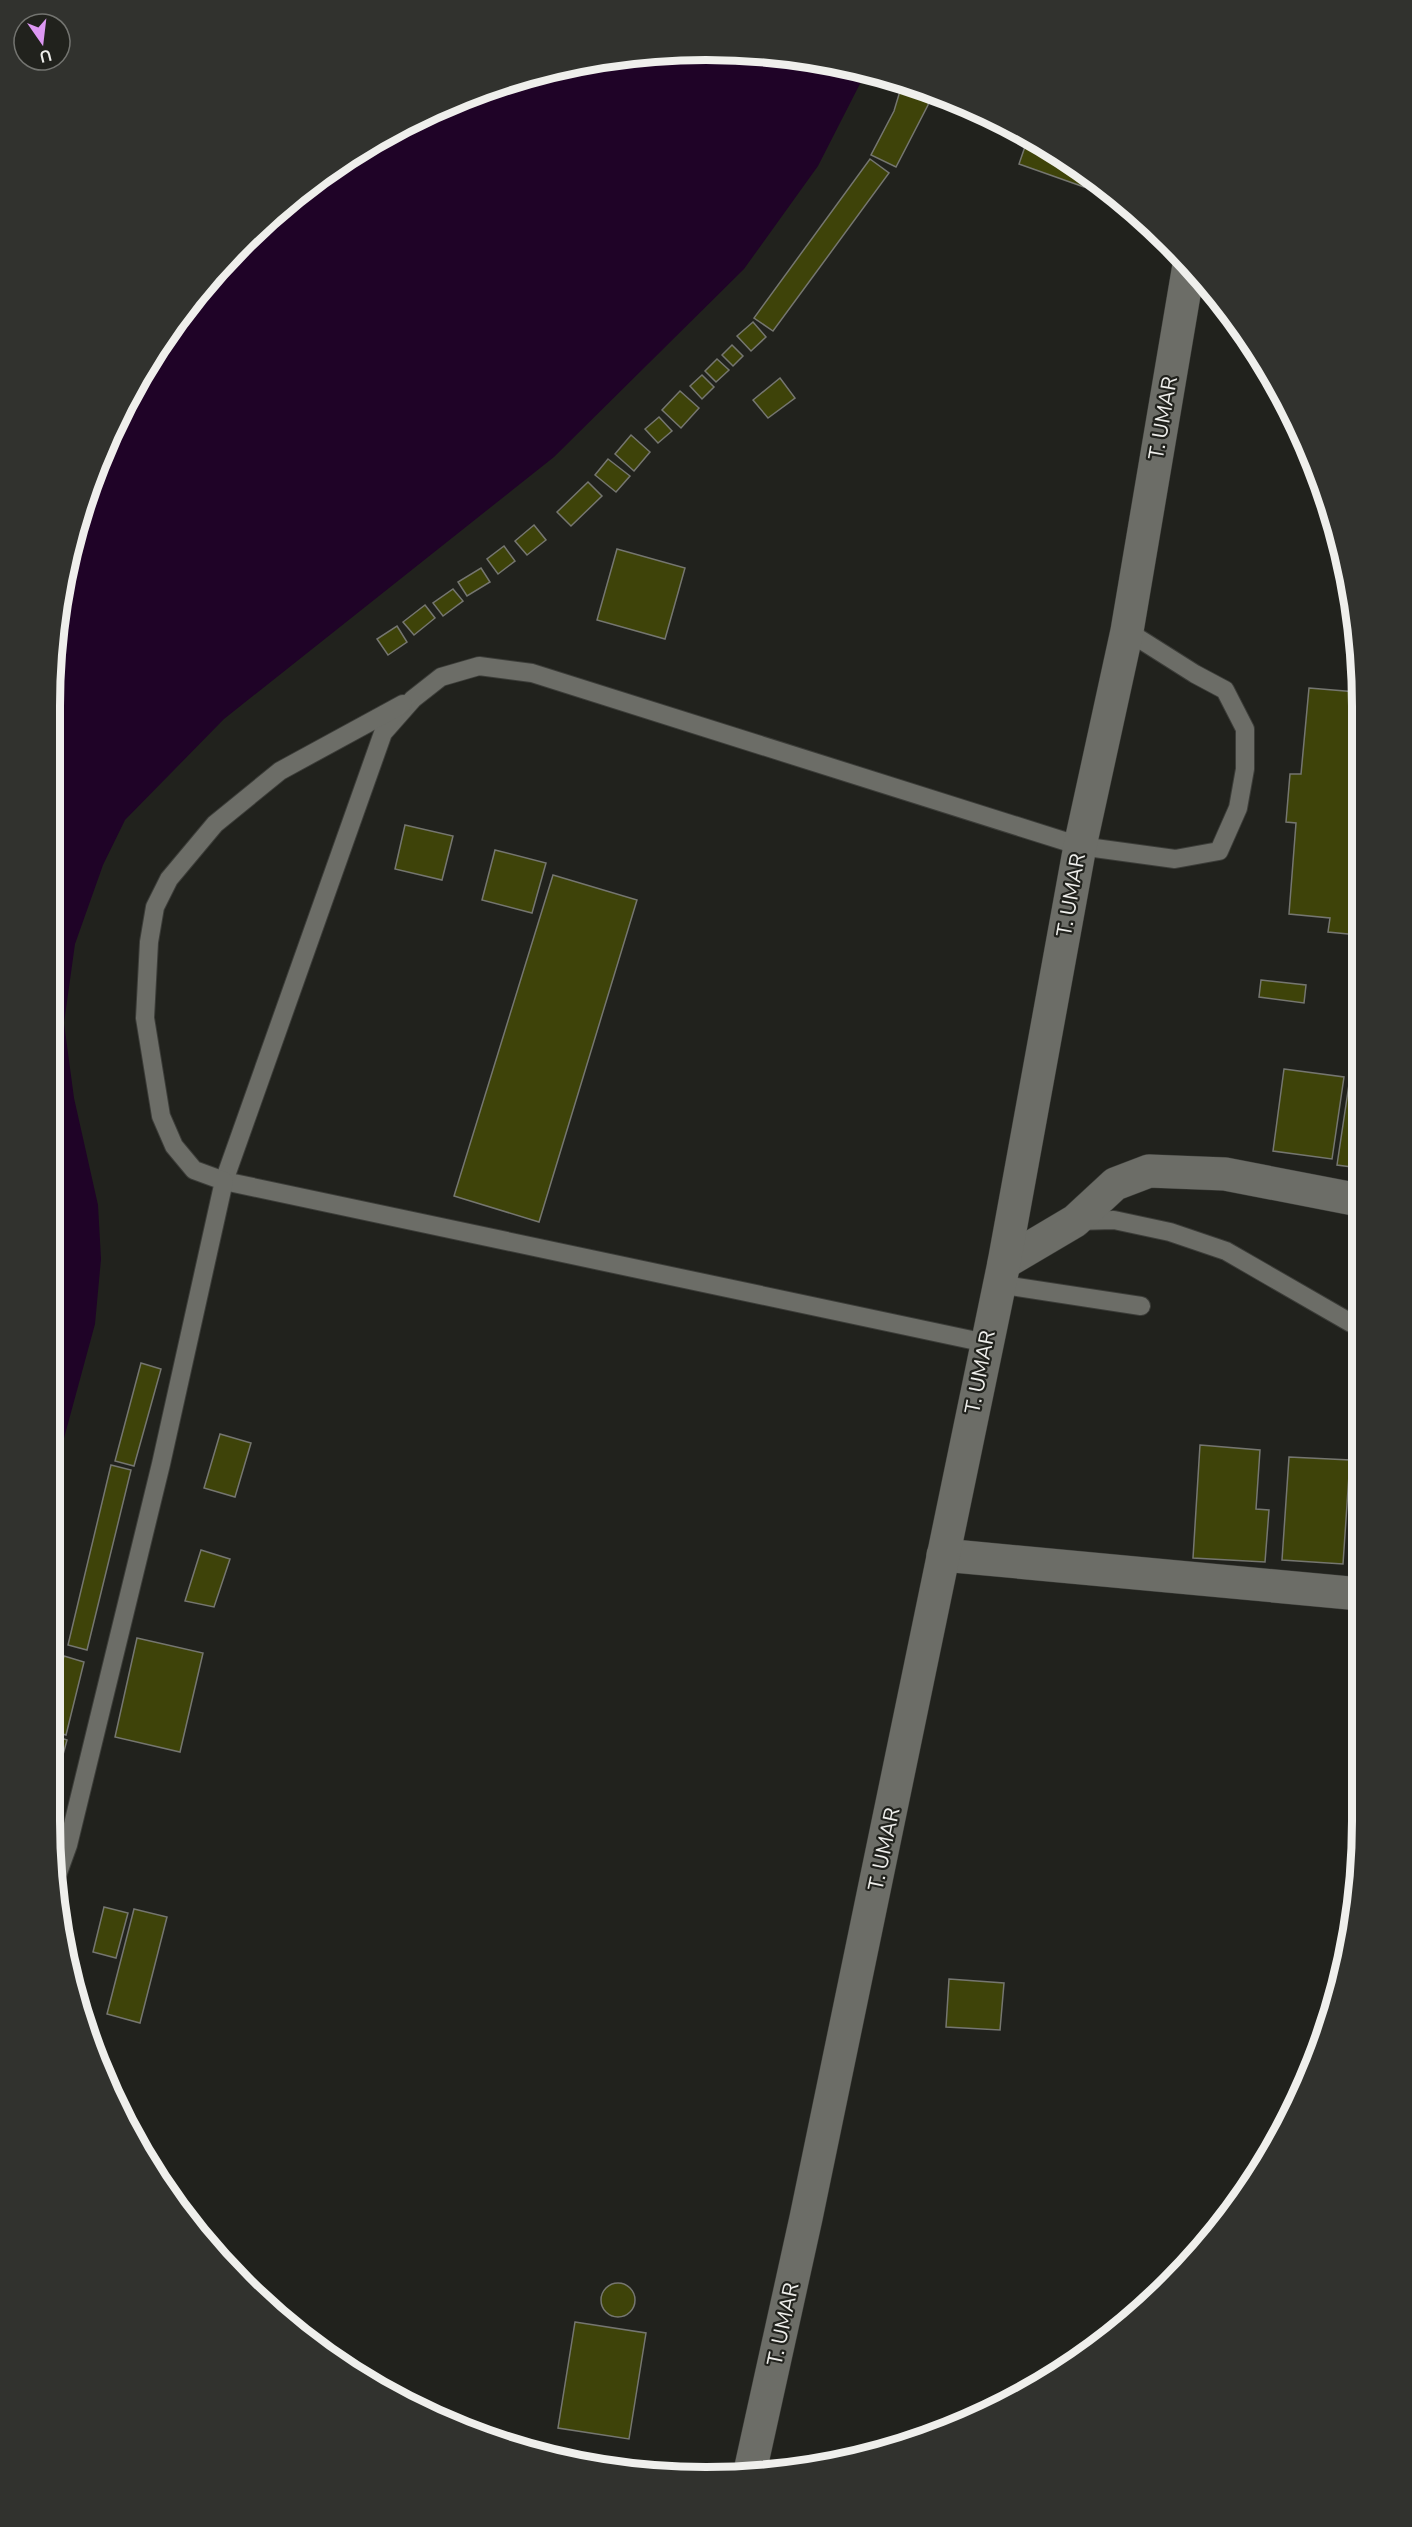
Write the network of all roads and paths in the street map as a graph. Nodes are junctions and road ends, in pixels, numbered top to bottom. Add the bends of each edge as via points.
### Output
1 (1187, 275) edge
2 (1127, 631) junction
3 (412, 699) junction
4 (1080, 846) junction
5 (224, 1181) junction
6 (1352, 1199) edge
7 (1075, 1221) junction
8 (1001, 1274) junction
9 (1141, 1306) dead end
10 (1351, 1323) dead end
11 (986, 1343) junction
12 (943, 1555) junction
13 (1352, 1593) edge
14 (61, 1864) edge
15 (751, 2466) edge

1 - 2 street, T. UMAR
2 - 4 street, T. UMAR
2 - 4 lane via 1225,690 1245,729 1245,768 1238,808 1219,851 1175,859
3 - 4 lane via 441,677 479,666 532,673
3 - 5 lane via 383,734
3 - 5 lane via 280,771 215,824 169,879 155,907 145,1018 161,1116 174,1146 194,1170
4 - 8 street, T. UMAR
5 - 11 lane
5 - 14 lane via 158,1475
6 - 7 street via 1225,1174 1149,1171 1114,1184
7 - 8 street
7 - 10 lane via 1114,1220 1170,1232 1226,1251
8 - 9 lane
8 - 11 street, T. UMAR
11 - 12 street, T. UMAR
12 - 13 street
12 - 15 street, T. UMAR via 809,2207

